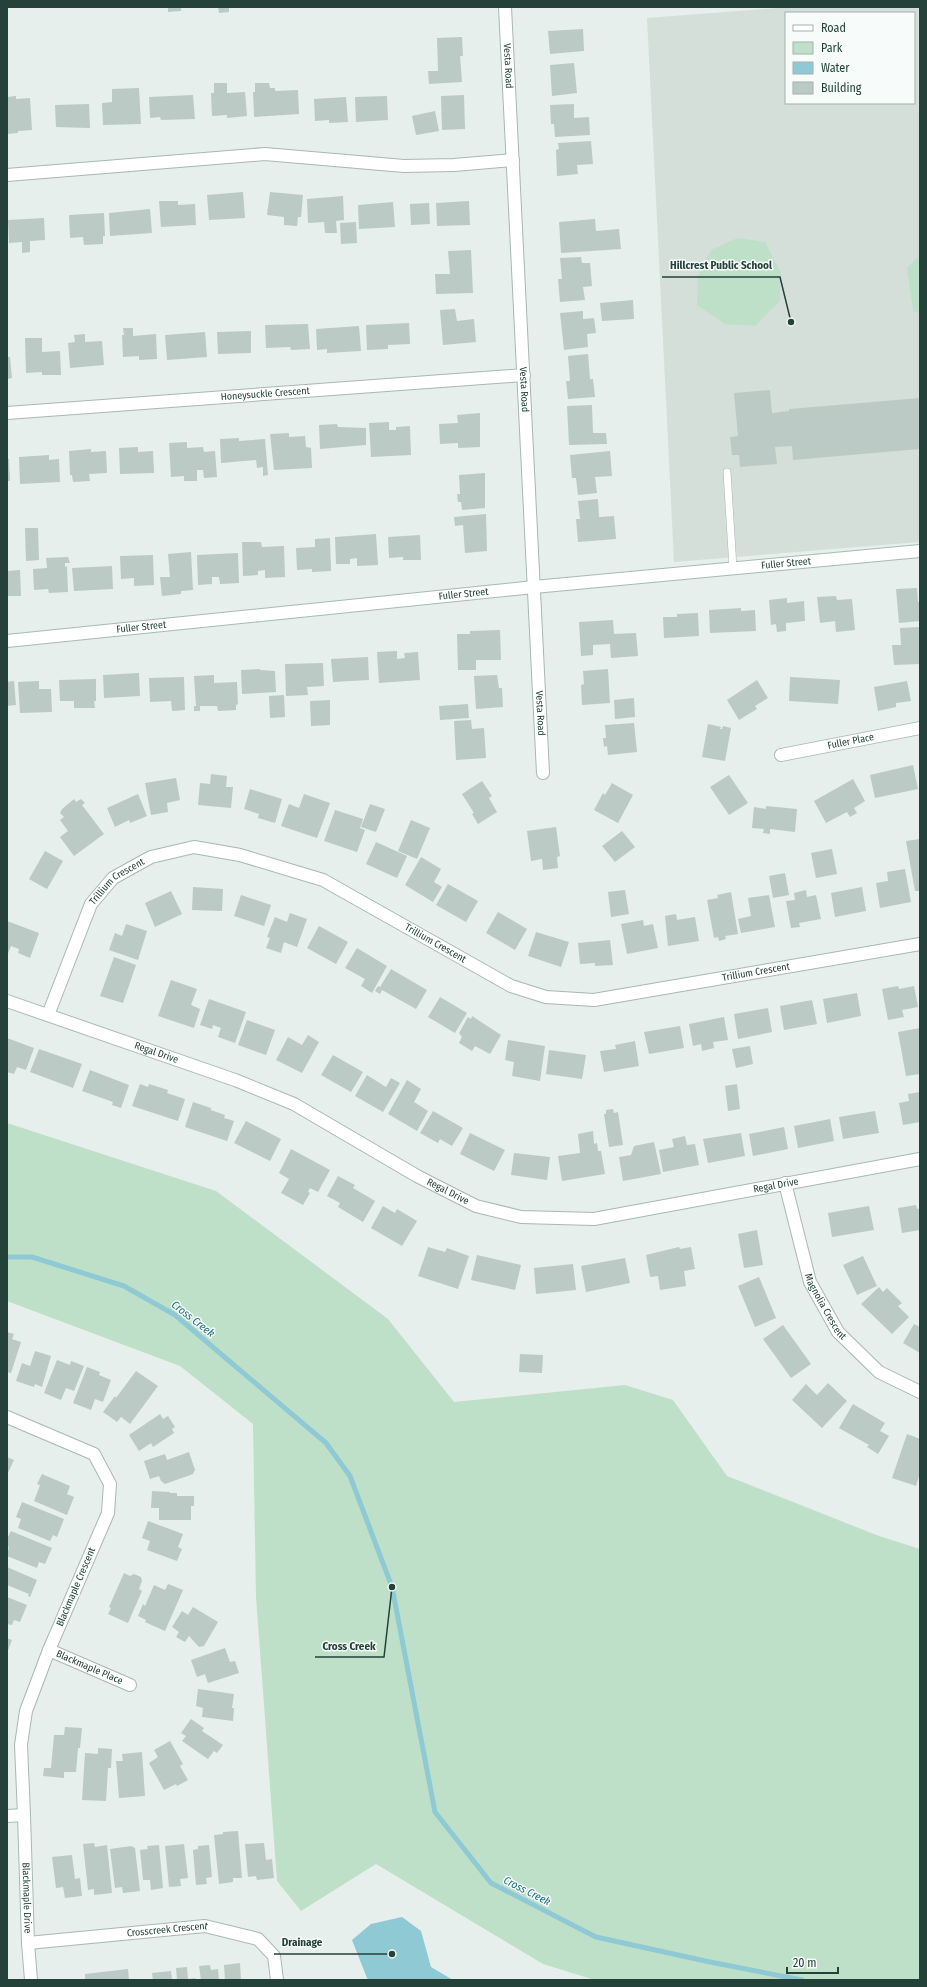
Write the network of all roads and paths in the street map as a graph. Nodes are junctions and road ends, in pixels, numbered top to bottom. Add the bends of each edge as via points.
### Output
1 (505, 7) edge
2 (513, 160) junction
3 (7, 175) edge
4 (524, 375) junction
5 (7, 413) edge
6 (727, 472) dead end
7 (920, 551) edge
8 (733, 568) junction
9 (534, 587) junction
10 (7, 641) edge
11 (920, 728) edge
12 (781, 755) dead end
13 (543, 773) dead end
14 (920, 944) edge
15 (7, 1001) edge
16 (48, 1015) junction
17 (920, 1159) edge
18 (785, 1183) junction
19 (920, 1392) edge
20 (7, 1417) edge
21 (49, 1650) junction
22 (130, 1685) dead end
23 (7, 1816) edge
24 (24, 1816) junction
25 (28, 1943) junction
26 (31, 1980) edge
27 (277, 1980) edge

1 - 2 street, Vesta Road
2 - 3 street via 404,166 265,154
2 - 4 street, Vesta Road
4 - 5 street, Honeysuckle Crescent
4 - 9 street, Vesta Road
6 - 8 lane
7 - 8 street, Fuller Street
8 - 9 street, Fuller Street
9 - 10 street, Fuller Street
9 - 13 street, Vesta Road
11 - 12 street, Fuller Place
14 - 16 street, Trillium Crescent via 594,1000 546,997 510,986 323,880 240,854 194,847 151,857 113,878 91,904
15 - 16 street, Regal Drive
16 - 18 street, Regal Drive via 235,1080 294,1104 417,1176 476,1206 521,1217 594,1219
17 - 18 street, Regal Drive
18 - 19 street, Magnolia Crescent via 810,1282 838,1332 879,1372
20 - 21 street, Blackmaple Crescent via 94,1454 110,1484 108,1513
21 - 22 street, Blackmaple Place
21 - 24 street, Blackmaple Crescent via 26,1711 21,1745
23 - 24 street
24 - 25 street, Blackmaple Drive
25 - 26 street, Blackmaple Drive
25 - 27 street, Crosscreek Crescent via 205,1926 258,1939 274,1956

